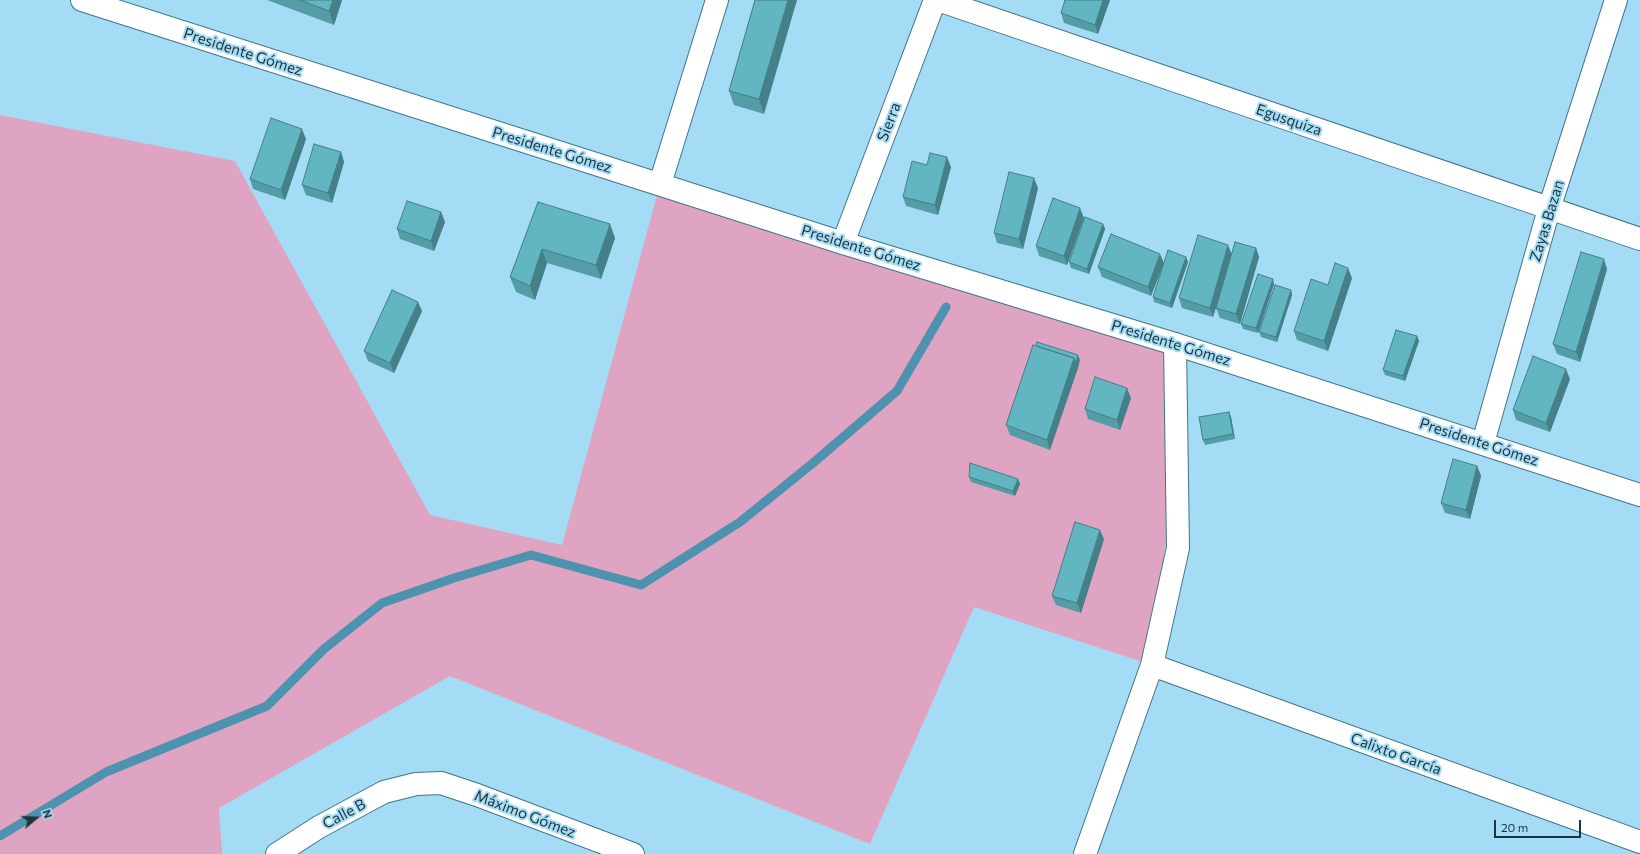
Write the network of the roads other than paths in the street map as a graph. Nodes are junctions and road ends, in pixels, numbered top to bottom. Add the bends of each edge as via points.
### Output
1 (82, 0) edge
2 (717, 0) edge
3 (937, 0) edge
4 (1616, 0) edge
5 (660, 184) junction
6 (1549, 209) junction
7 (1640, 239) edge
8 (842, 243) junction
9 (1175, 344) junction
10 (1483, 443) junction
11 (1640, 495) edge
12 (1152, 665) junction
13 (416, 784) joint
14 (1640, 842) edge
15 (277, 854) edge
16 (633, 854) edge
17 (1085, 854) edge

1 - 5 street, Presidente Gómez
2 - 5 street
3 - 6 street, Egusquiza
3 - 8 street, Sierra
4 - 6 street, Zayas Bazan
5 - 8 street, Presidente Gómez
6 - 7 street, Egusquiza
6 - 10 street, Zayas Bazan
8 - 9 street, Presidente Gómez
9 - 10 street, Presidente Gómez
9 - 12 street via 1178,548
10 - 11 street, Presidente Gómez
12 - 14 street, Calixto García
12 - 17 street
13 - 15 street, Calle B via 384,792 319,827
13 - 16 street, Máximo Gómez via 441,783

